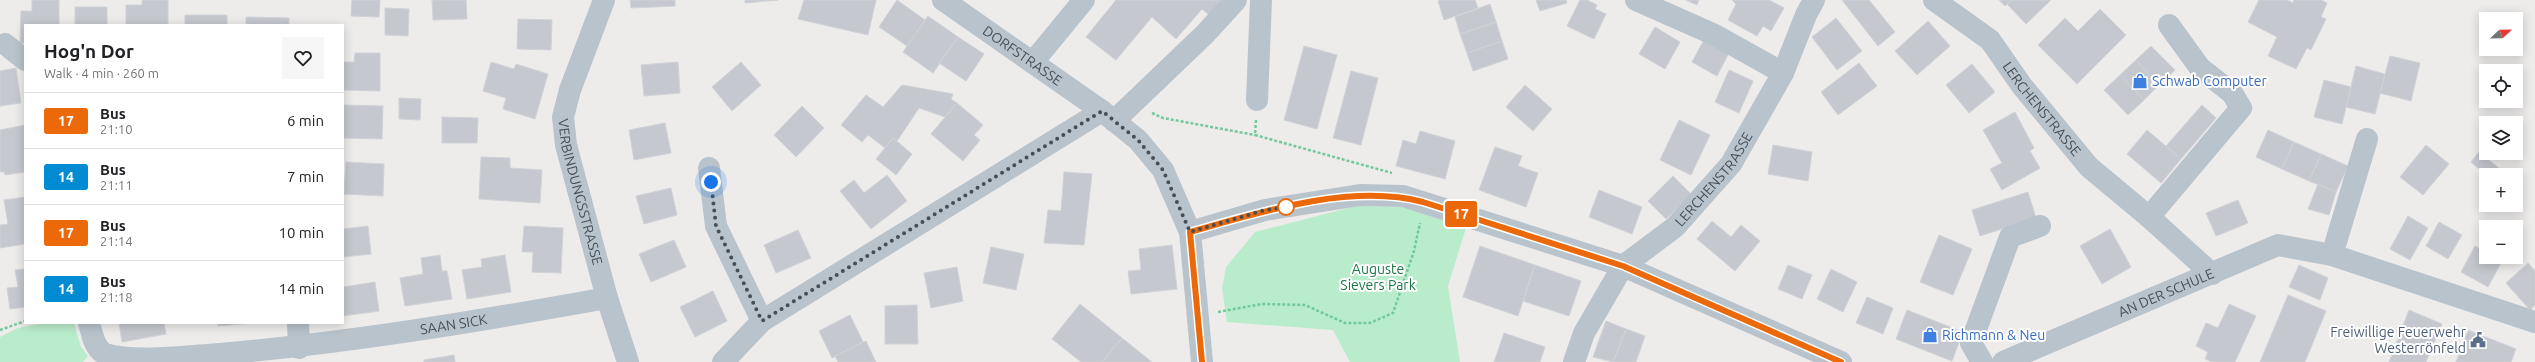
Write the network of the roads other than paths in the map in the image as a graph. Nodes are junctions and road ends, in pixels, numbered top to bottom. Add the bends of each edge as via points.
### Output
1 (604, 0) edge
2 (943, 0) edge
3 (1084, 0) edge
4 (1236, 0) edge
5 (1262, 0) edge
6 (1636, 0) edge
7 (1814, 0) edge
8 (1935, 0) edge
9 (2169, 25) dead end
10 (5, 44) dead end
11 (24, 59) edge
12 (1033, 62) junction
13 (1783, 73) junction
14 (1256, 100) road end
15 (1108, 116) junction
16 (2367, 139) dead end
17 (709, 168) dead end
18 (2150, 217) junction
19 (2040, 226) dead end
20 (1190, 232) junction
21 (2332, 255) junction
22 (1623, 266) junction
23 (2212, 274) junction
24 (608, 298) junction
25 (762, 321) junction
26 (89, 324) edge
27 (298, 324) edge
28 (2533, 326) edge
29 (299, 348) junction
30 (628, 362) edge
31 (723, 362) edge
32 (1202, 362) edge
33 (1574, 362) edge
34 (1841, 362) edge
35 (1982, 362) edge
36 (2004, 362) edge

1 - 24 street, VERBINDUNGSSTRASSE via 570,90 563,117 566,145
2 - 12 street, DORFSTRASSE
3 - 12 street
4 - 15 street via 1205,34 1129,104
5 - 14 street
6 - 13 street via 1715,34
7 - 13 street, LERCHENSTRASSE
8 - 18 street, LERCHENSTRASSE via 1990,40 2022,86 2089,167
9 - 18 street via 2200,68 2232,93 2241,108
10 - 11 street
12 - 15 street, DORFSTRASSE
13 - 22 street, LERCHENSTRASSE via 1731,164 1674,227
15 - 20 street, DORFSTRASSE via 1138,140 1163,170
15 - 25 street
16 - 21 street
17 - 25 street via 716,226
18 - 23 street, LERCHENSTRASSE
19 - 35 street via 2010,236 1971,342
20 - 22 street via 1265,210 1360,195 1402,196
20 - 32 street, DORFSTRASSE
21 - 23 street, AN DER SCHULE via 2278,245
21 - 28 street, AN DER SCHULE
22 - 33 street via 1584,333
22 - 34 street
23 - 36 street, AN DER SCHULE
24 - 29 street, SAAN SICK via 476,322
24 - 30 street, VERBINDUNGSSTRASSE
25 - 31 street
26 - 29 street, SAAN SICK via 94,342 103,353 116,358 148,359
27 - 29 street

